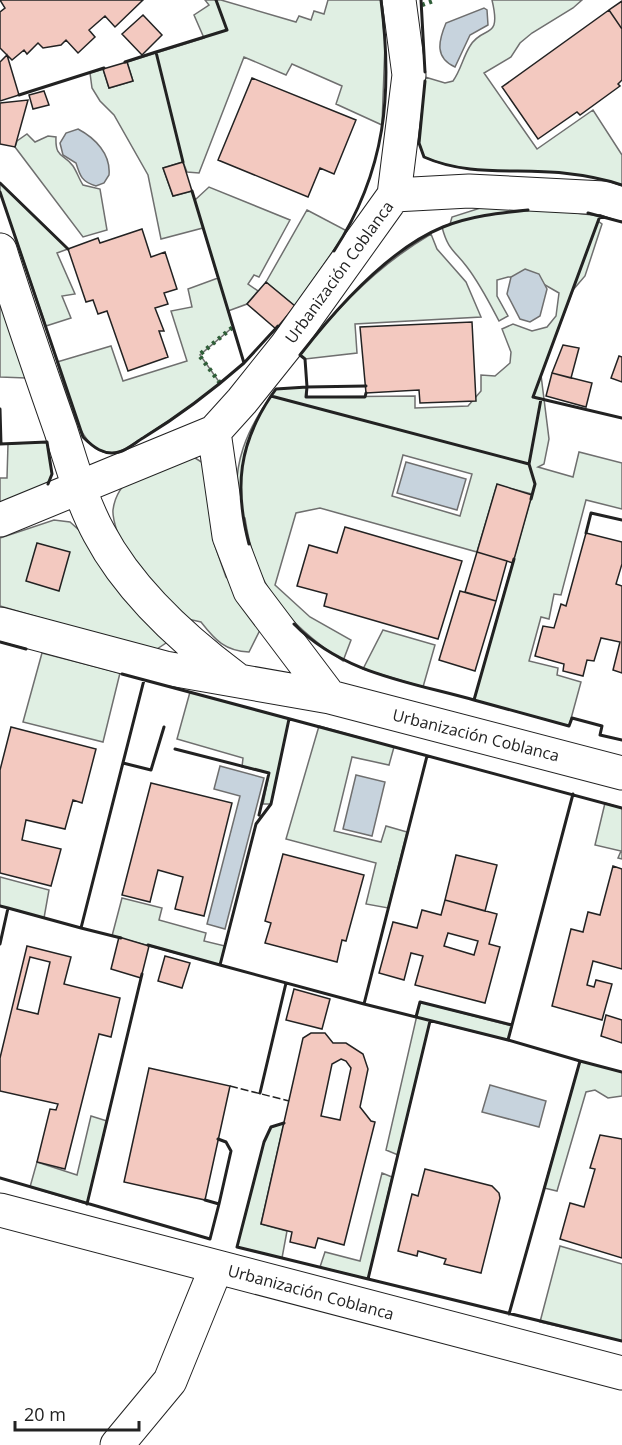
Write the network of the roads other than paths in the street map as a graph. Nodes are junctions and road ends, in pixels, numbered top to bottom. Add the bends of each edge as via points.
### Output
1 (399, 0) edge
2 (394, 195) junction
3 (622, 204) edge
4 (0, 250) edge
5 (214, 432) junction
6 (79, 486) junction
7 (0, 520) edge
8 (0, 624) edge
9 (239, 681) junction
10 (330, 697) junction
11 (622, 773) edge
12 (0, 1210) edge
13 (216, 1268) junction
14 (622, 1373) edge
15 (117, 1445) edge

1 - 2 street, Urbanización Coblanca via 409,75
2 - 3 street, Urbanización Coblanca via 470,191 604,198
2 - 5 street, Urbanización Coblanca via 286,346
4 - 6 street, Urbanización Coblanca
5 - 6 street, Urbanización Coblanca
5 - 10 street via 229,536 250,591
6 - 7 street, Urbanización Coblanca
6 - 9 street, Urbanización Coblanca via 99,534 132,581 208,658
8 - 9 street, Urbanización Coblanca via 155,665
9 - 10 street, Urbanización Coblanca
10 - 11 street, Urbanización Coblanca
12 - 13 street, Urbanización Coblanca
13 - 14 street, Urbanización Coblanca
13 - 15 street via 170,1381

